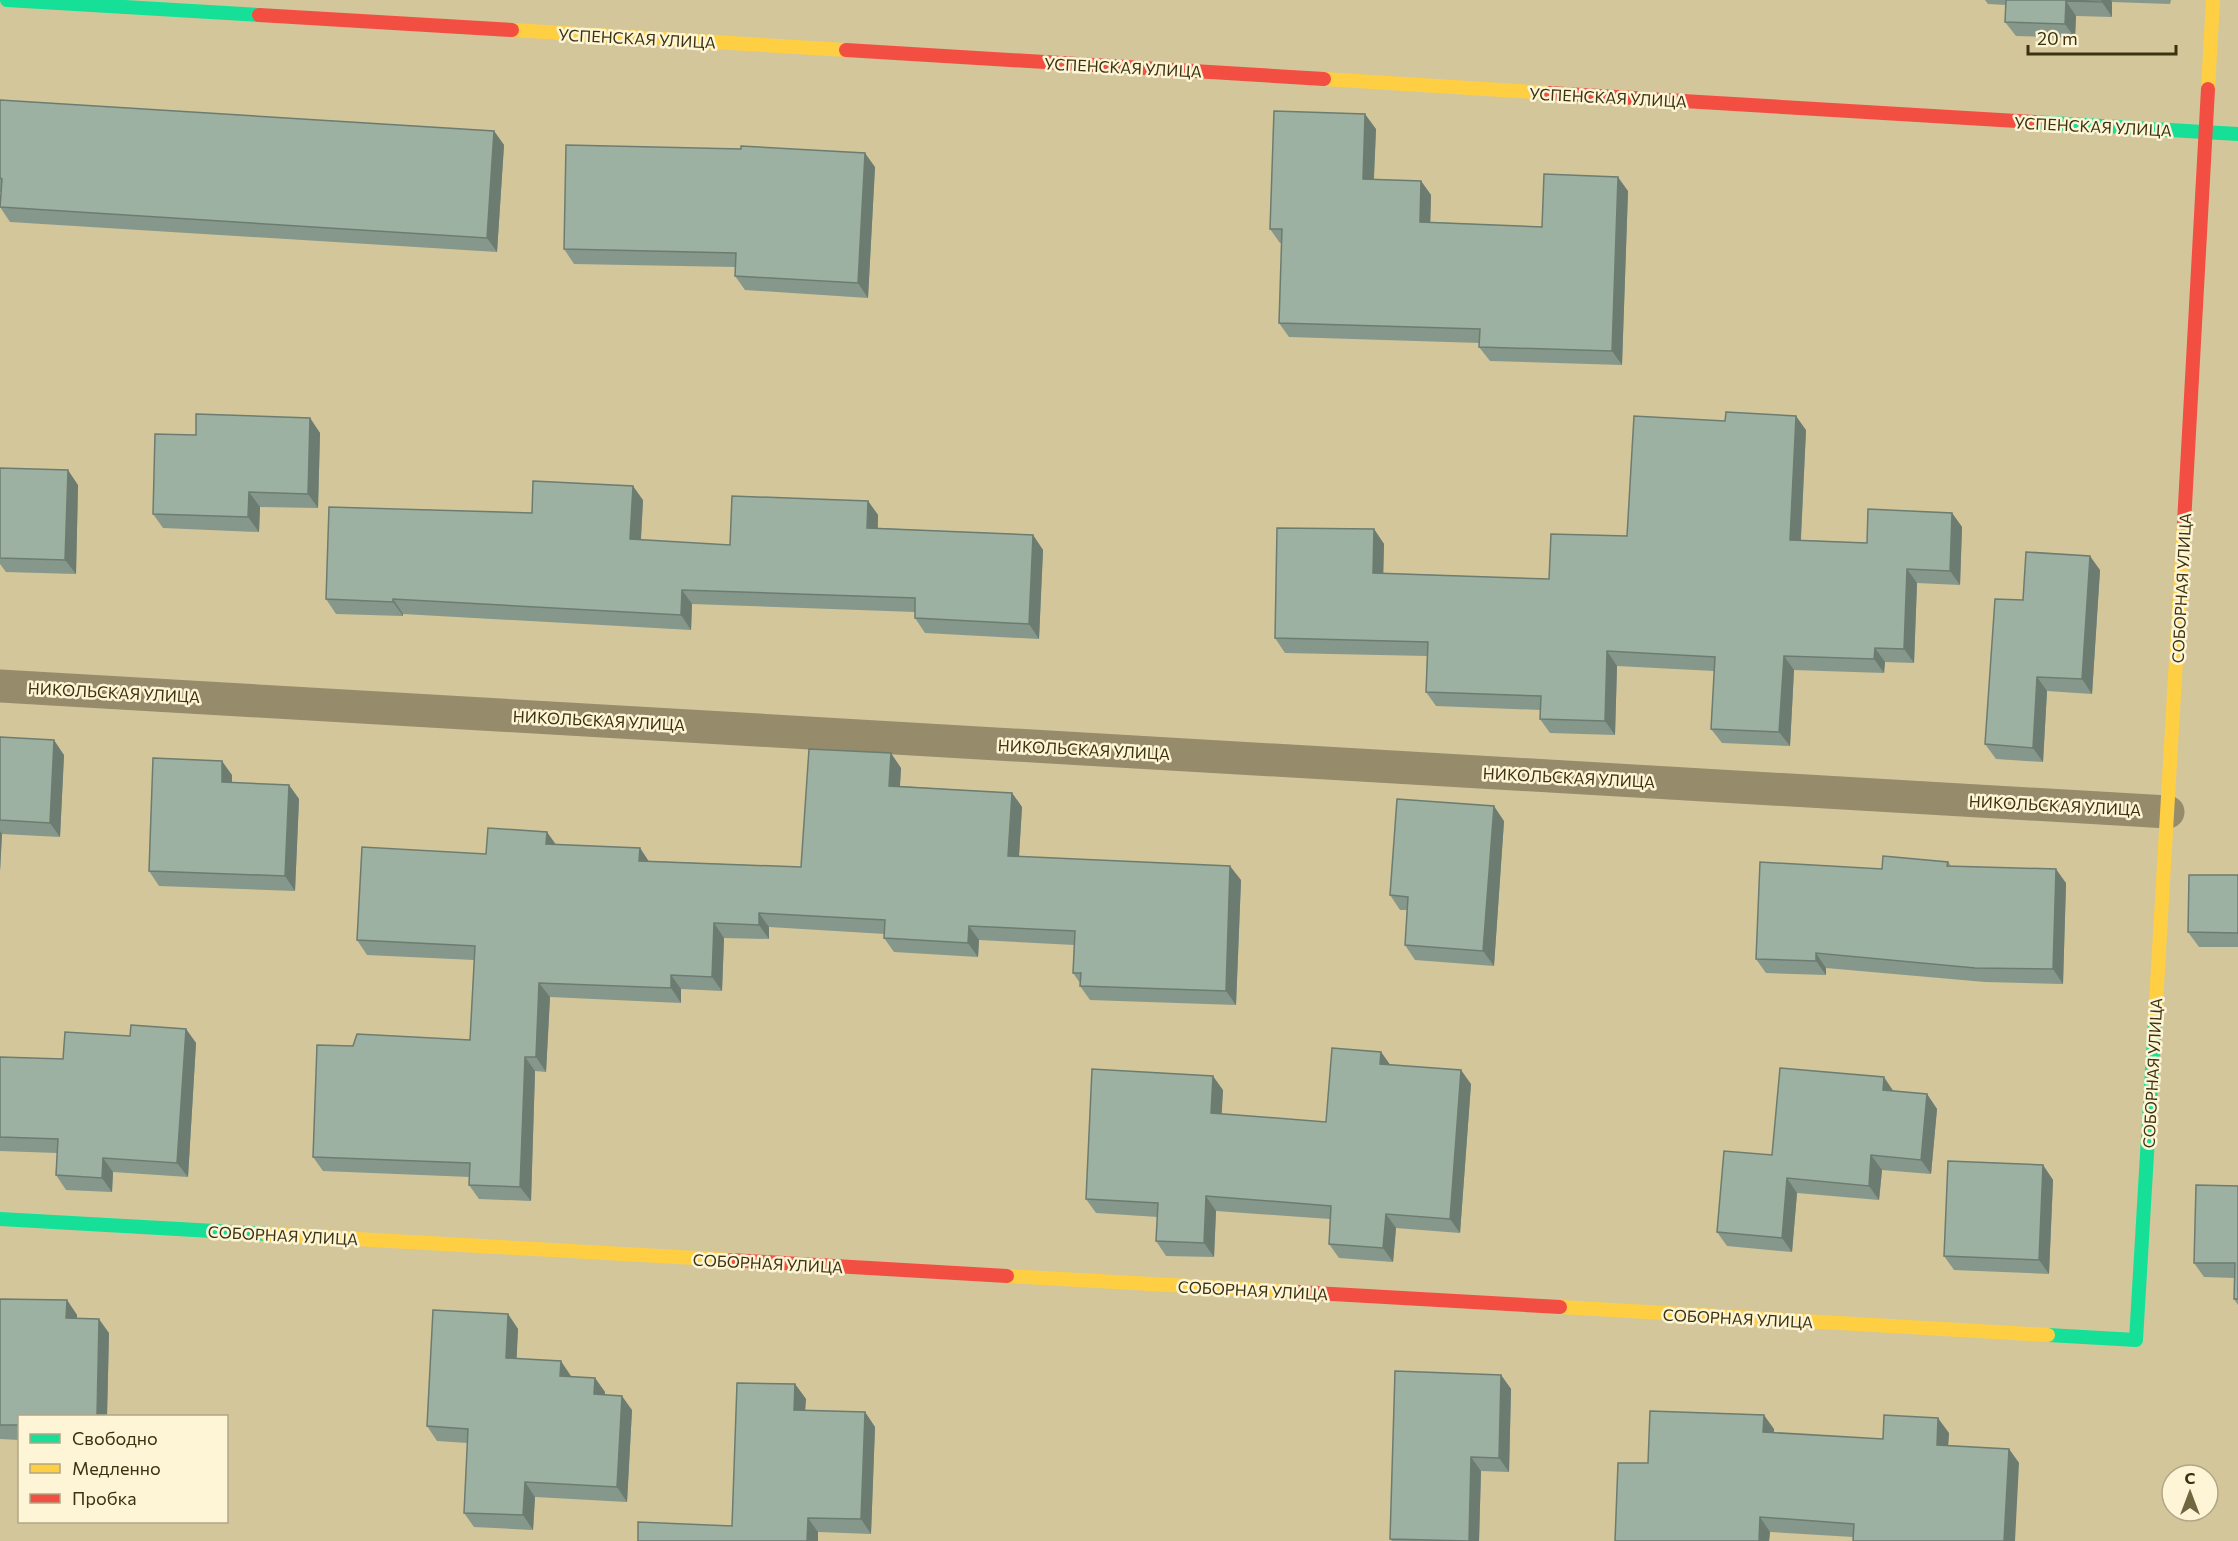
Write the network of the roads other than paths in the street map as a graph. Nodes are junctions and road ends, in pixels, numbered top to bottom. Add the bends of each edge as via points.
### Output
1 (7, 0) edge
2 (2213, 0) edge
3 (2207, 133) junction
4 (2238, 134) edge
5 (0, 686) edge
6 (2168, 812) junction
7 (0, 1219) edge

1 - 3 street, УСПЕНСКАЯ УЛИЦА
2 - 3 street, СОБОРНАЯ УЛИЦА
3 - 4 street, УСПЕНСКАЯ УЛИЦА
3 - 6 street, СОБОРНАЯ УЛИЦА
5 - 6 street, НИКОЛЬСКАЯ УЛИЦА
6 - 7 street, СОБОРНАЯ УЛИЦА via 2136,1340

